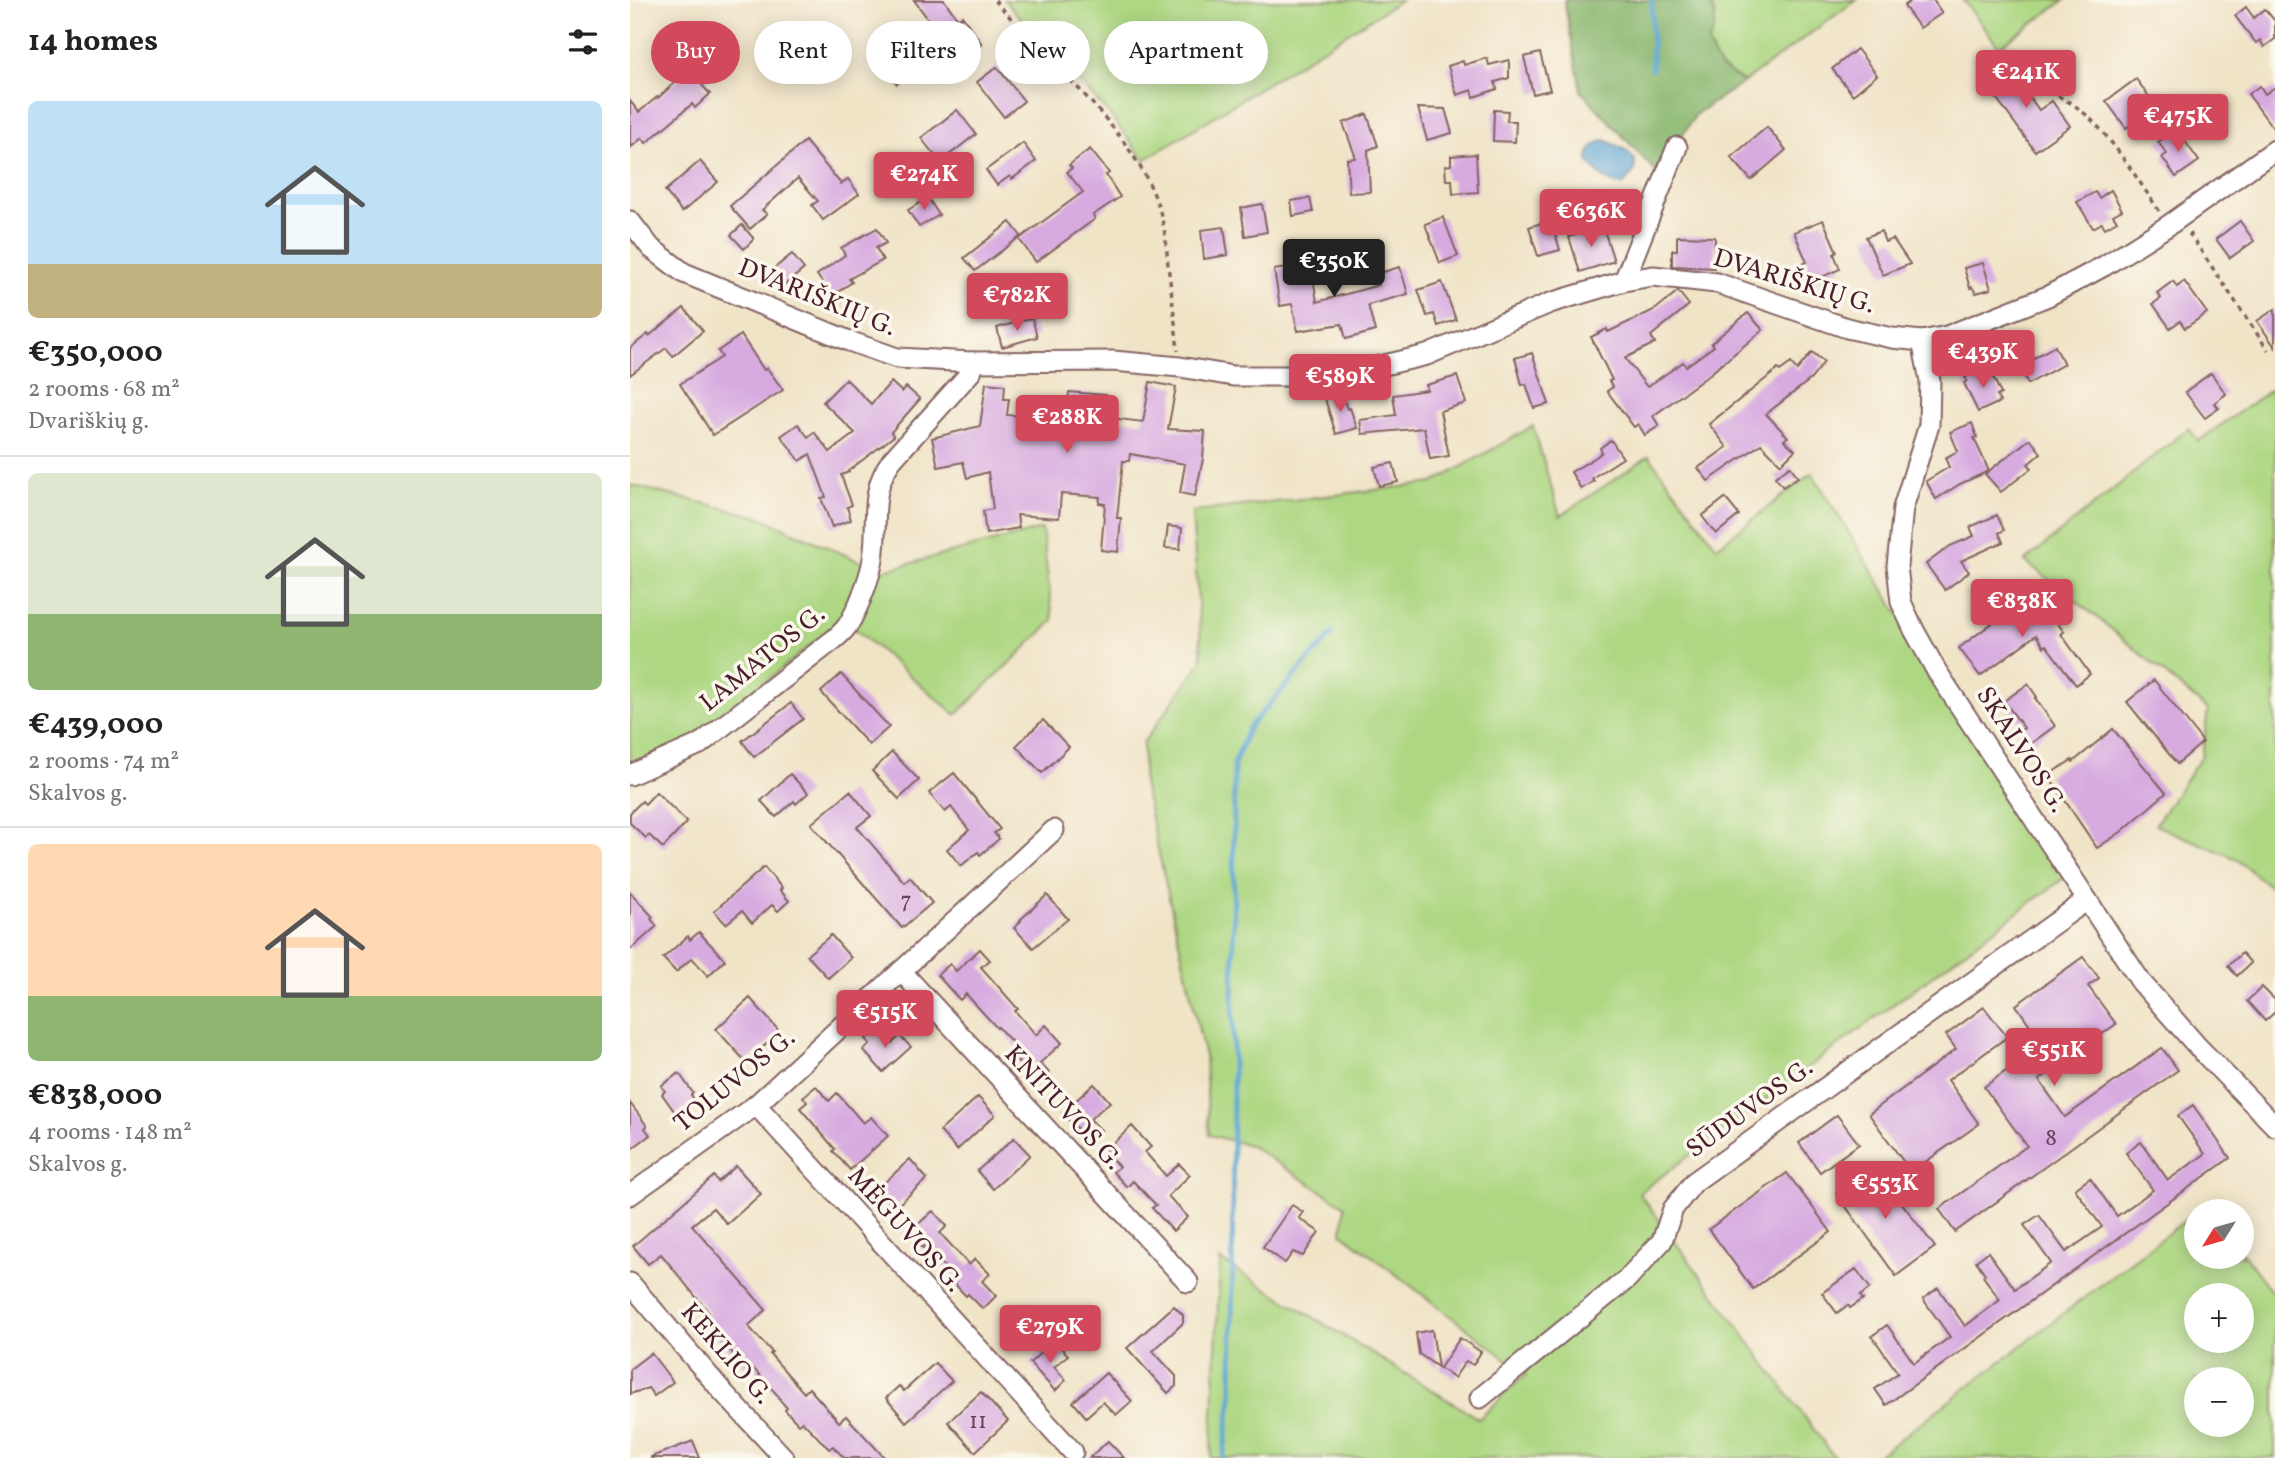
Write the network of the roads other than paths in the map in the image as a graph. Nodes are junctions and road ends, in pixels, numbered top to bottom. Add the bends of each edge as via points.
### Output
1 (1677, 147) dead end
2 (2275, 150) edge
3 (630, 221) edge
4 (1624, 281) junction
5 (1922, 341) junction
6 (972, 362) junction
7 (630, 775) edge
8 (1054, 831) dead end
9 (2087, 900) junction
10 (901, 971) junction
11 (756, 1105) junction
12 (2275, 1126) edge
13 (630, 1195) edge
14 (1188, 1282) dead end
15 (630, 1283) edge
16 (1480, 1398) dead end
17 (1073, 1452) dead end
18 (784, 1458) edge

1 - 4 street
2 - 5 street, DVARIŠKIŲ G. via 2104,266 2048,296 1947,336
3 - 6 street, DVARIŠKIŲ G. via 651,248 684,273 884,354
4 - 5 street, DVARIŠKIŲ G. via 1653,276 1717,282 1847,328
4 - 6 street, DVARIŠKIŲ G. via 1550,303 1427,355 1350,373 1287,378 1233,376 1114,360
5 - 9 street, SKALVOS G. via 1930,381 1930,425 1903,508 1897,566 1901,602 1936,670
6 - 7 street, LAMATOS G. via 971,372 881,475 873,561 847,627 700,744
8 - 10 street, TOLUVOS G.
9 - 12 street, SKALVOS G. via 2141,982
9 - 16 street, SŪDUVOS G. via 1694,1182 1673,1209 1662,1241 1627,1279
10 - 11 street, TOLUVOS G.
10 - 14 street, KNITUVOS G.
11 - 13 street, TOLUVOS G.
11 - 17 street, MĖGUVOS G.
15 - 18 street, KEKLIO G.

